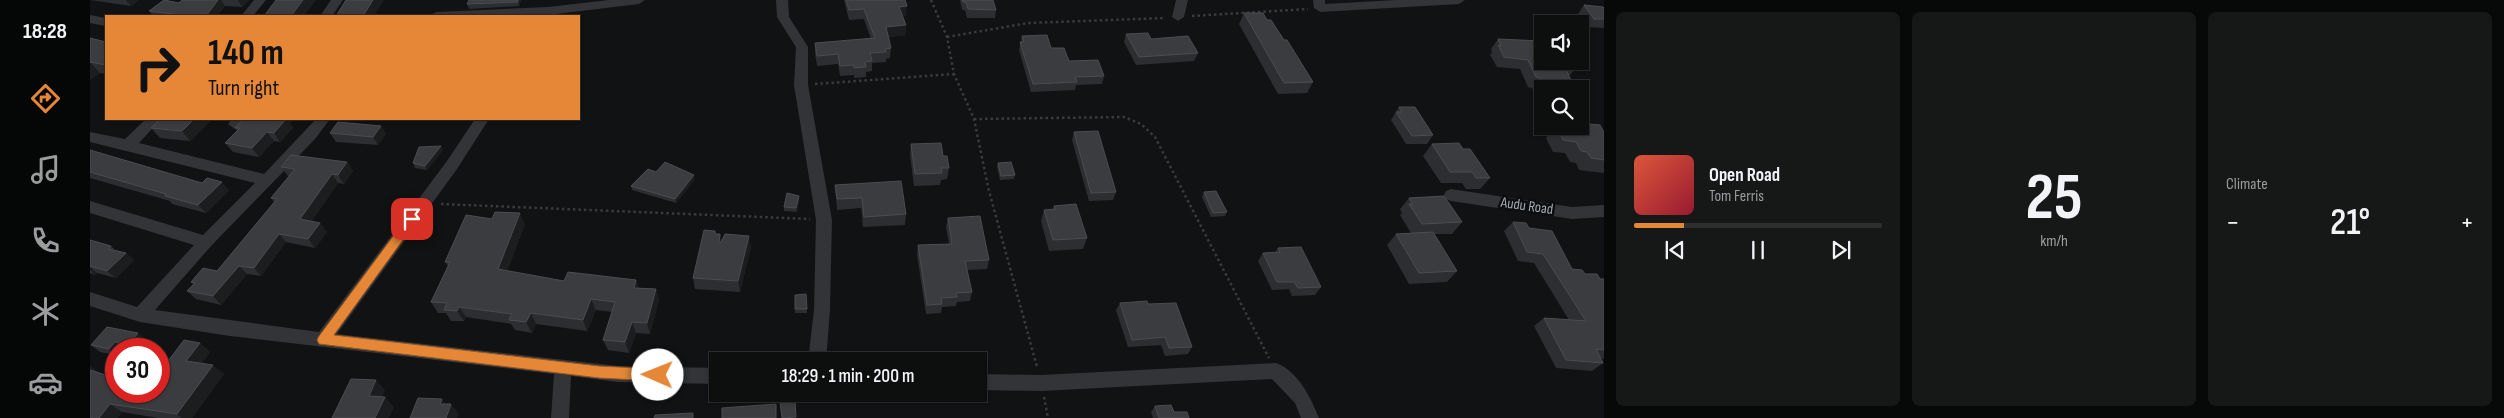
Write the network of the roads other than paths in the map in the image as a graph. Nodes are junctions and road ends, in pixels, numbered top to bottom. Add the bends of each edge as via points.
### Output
1 (260, 0) edge
2 (337, 0) edge
3 (639, 0) edge
4 (782, 0) edge
5 (1182, 0) edge
6 (1458, 0) edge
7 (1319, 4) edge
8 (548, 14) edge
9 (248, 15) edge
10 (327, 15) edge
11 (492, 15) edge
12 (1178, 17) road end
13 (90, 19) edge
14 (105, 22) edge
15 (153, 120) edge
16 (322, 120) edge
17 (481, 120) edge
18 (90, 138) edge
19 (129, 144) junction
20 (266, 180) junction
21 (1451, 195) dead end
22 (90, 207) edge
23 (1604, 211) edge
24 (206, 242) junction
25 (90, 299) edge
26 (140, 314) junction
27 (323, 340) junction
28 (818, 352) edge
29 (563, 368) junction
30 (709, 376) edge
31 (987, 382) edge
32 (560, 418) edge
33 (1310, 418) edge

1 - 9 street
2 - 10 street
3 - 8 street
4 - 28 street via 783,17 802,46 801,85 824,220
5 - 12 street
6 - 7 street
8 - 11 street
13 - 14 street
15 - 19 street
16 - 20 street
17 - 27 street
18 - 19 street
19 - 20 street
20 - 24 street
21 - 23 street, Audu Road via 1572,213
22 - 24 street
24 - 26 street
25 - 26 street
26 - 27 street
27 - 29 street
29 - 30 street via 618,374
29 - 32 street
31 - 33 street via 1041,383 1276,371 1302,398

